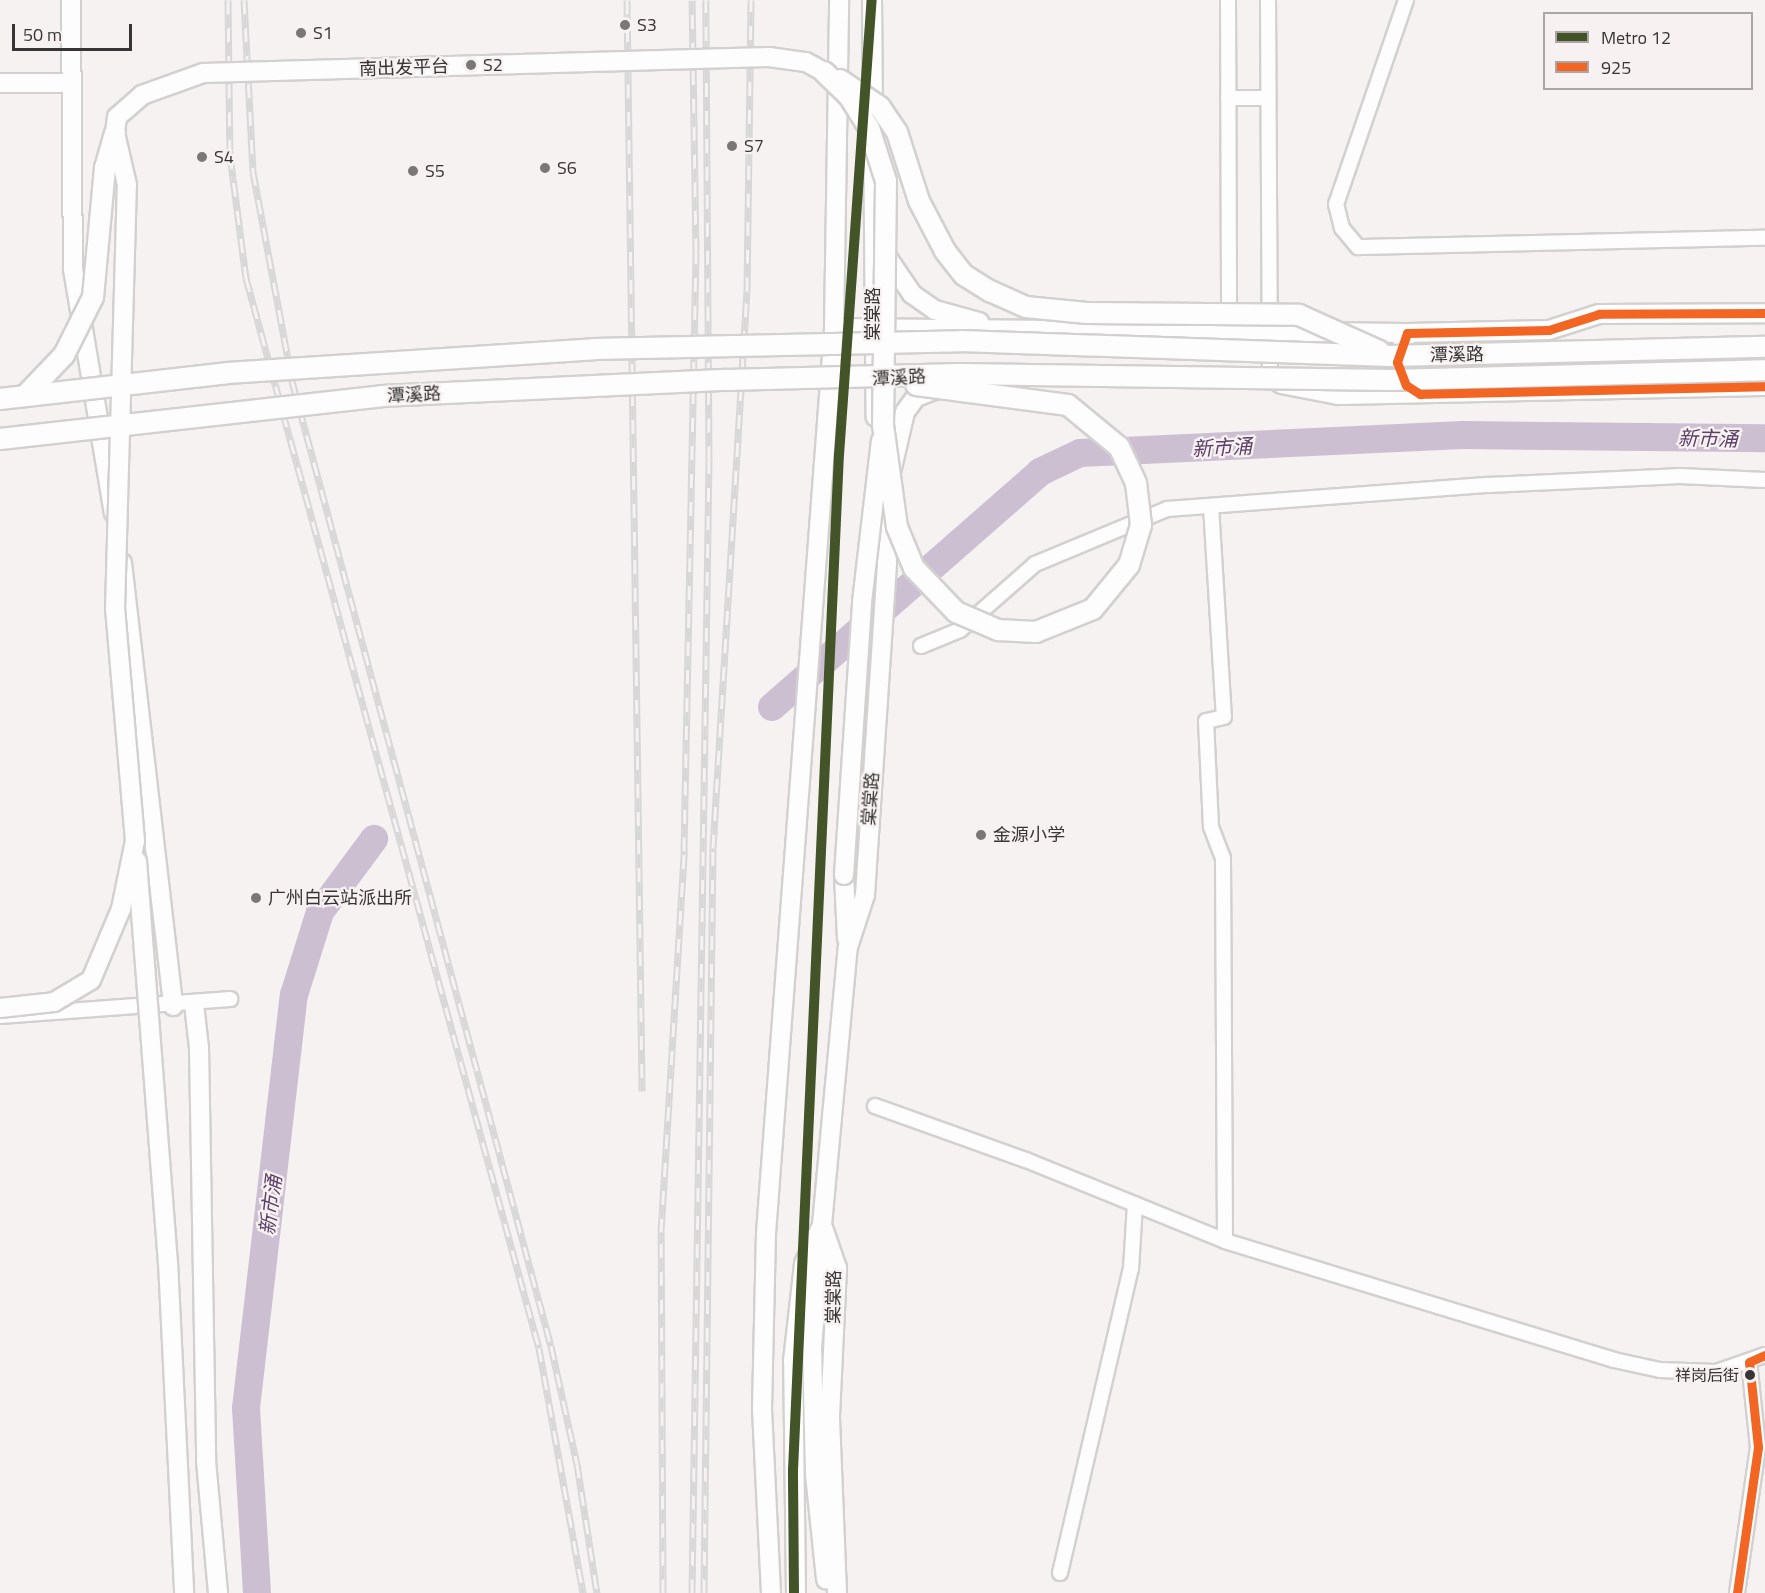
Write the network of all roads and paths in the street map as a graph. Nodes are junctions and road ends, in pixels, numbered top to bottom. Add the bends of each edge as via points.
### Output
1 (71, 0) edge
2 (839, 0) edge
3 (872, 0) edge
4 (1228, 0) edge
5 (1268, 0) edge
6 (1406, 0) edge
7 (824, 72) junction
8 (0, 83) edge
9 (71, 83) junction
10 (1228, 98) junction
11 (1268, 98) junction
12 (115, 133) junction
13 (873, 234) junction
14 (1765, 238) edge
15 (1765, 313) edge
16 (873, 327) junction
17 (834, 328) junction
18 (1001, 329) junction
19 (1229, 333) junction
20 (1407, 333) junction
21 (1270, 334) junction
22 (1765, 347) edge
23 (1390, 356) junction
24 (1765, 370) edge
25 (899, 379) junction
26 (973, 381) junction
27 (1228, 381) junction
28 (1270, 382) junction
29 (873, 384) junction
30 (830, 385) junction
31 (1765, 386) edge
32 (1420, 394) junction
33 (0, 399) edge
34 (0, 406) edge
35 (883, 425) junction
36 (0, 439) edge
37 (1765, 480) edge
38 (1211, 506) junction
39 (884, 518) junction
40 (921, 646) dead end
41 (135, 841) junction
42 (848, 947) junction
43 (230, 999) dead end
44 (194, 1004) junction
45 (173, 1006) junction
46 (0, 1008) edge
47 (0, 1016) edge
48 (875, 1106) dead end
49 (1136, 1204) junction
50 (822, 1225) junction
51 (1225, 1240) junction
52 (1765, 1355) edge
53 (1749, 1362) junction
54 (1060, 1573) dead end
55 (184, 1593) edge
56 (219, 1593) edge
57 (771, 1593) edge
58 (796, 1593) edge
59 (828, 1593) edge
60 (837, 1593) edge
61 (1737, 1593) edge

1 - 9 street
2 - 17 street, 棠棠路
3 - 13 street, 棠棠路
4 - 10 street
5 - 11 street
6 - 14 street via 1336,204 1342,228 1358,247
7 - 12 street, 南出发平台, bridge via 806,62 769,57 203,73 142,95 117,117
7 - 23 main road, bridge via 880,107 897,132 919,201 945,251 964,275 990,291 1026,308 1087,313 1299,315
7 - 35 main road, bridge via 849,96 869,128 886,181
8 - 9 street
9 - 45 street via 73,269 122,564
10 - 11 street
10 - 19 street
11 - 21 street
12 - 34 main road, bridge via 105,168 93,297 81,328 38,388
12 - 41 street, bridge via 127,185 115,610
13 - 16 street, 棠棠路
13 - 18 street via 912,294 934,310
15 - 20 street via 1599,314 1549,330
16 - 17 street
16 - 18 street
16 - 29 street, 棠棠路
17 - 30 street, 棠棠路
18 - 19 street
19 - 21 street
19 - 27 street
20 - 21 street
20 - 32 street via 1397,362 1406,385
21 - 28 street
22 - 23 main road, 潭溪路, bridge
23 - 33 main road, 潭溪路, bridge via 961,341 594,349 239,372
24 - 25 main road, 潭溪路, bridge via 1392,380 959,374
25 - 35 main road, bridge via 923,388 1068,405 1104,431 1129,463 1140,502 1141,525 1129,565 1094,609 1036,632 998,630 956,612 914,568 897,527
25 - 36 main road, 潭溪路, bridge via 727,380 382,396
26 - 27 street
26 - 29 street
26 - 39 street via 932,389 905,411
27 - 28 street
28 - 32 street via 1338,395
29 - 30 street
29 - 39 street, 棠棠路
30 - 57 street, 棠棠路 via 806,753 766,1233 762,1409
31 - 32 street
35 - 42 street, bridge via 862,602 844,875
37 - 38 street via 1680,476 1501,484
38 - 40 street via 1167,509 1035,564 960,630
38 - 51 street via 1224,717 1206,721 1211,827 1223,858
39 - 42 street, 棠棠路 via 887,562 865,896
41 - 46 street, bridge via 121,909 91,980 54,1002
41 - 55 street, bridge via 168,1262
42 - 50 street, 棠棠路
43 - 44 street
44 - 45 street
44 - 56 street via 199,1048 206,1461
45 - 47 street
48 - 49 street
49 - 51 street
49 - 54 street via 1131,1269
50 - 58 street via 804,1264 793,1361
50 - 59 street via 816,1304 815,1474
50 - 60 street, 棠棠路 via 837,1268 830,1416
51 - 53 street via 1634,1365 1716,1372
52 - 53 street
53 - 61 street via 1758,1447

